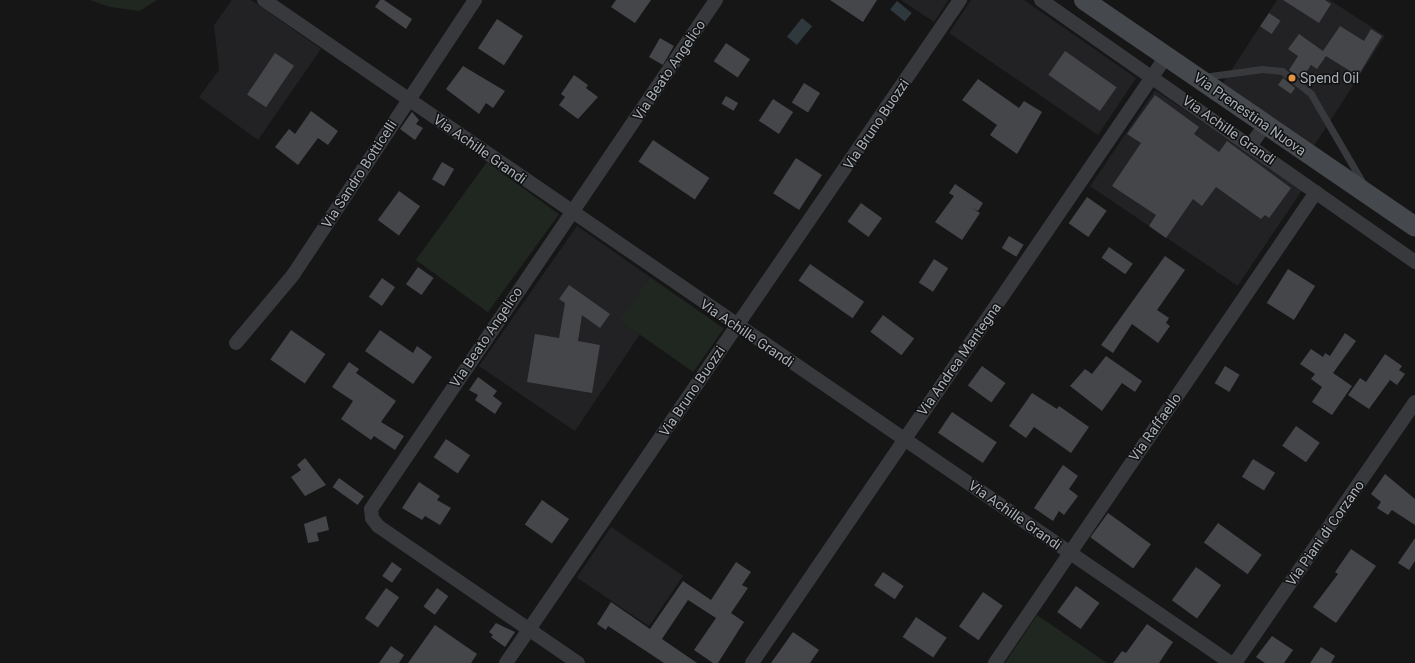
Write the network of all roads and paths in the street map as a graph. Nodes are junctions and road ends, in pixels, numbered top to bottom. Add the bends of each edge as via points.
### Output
1 (264, 0) edge
2 (475, 0) edge
3 (716, 0) edge
4 (960, 0) edge
5 (1041, 0) edge
6 (1084, 0) edge
7 (1167, 56) junction
8 (1154, 77) junction
9 (1198, 78) junction
10 (408, 98) junction
11 (1265, 126) junction
12 (1251, 145) junction
13 (1316, 192) junction
14 (1371, 197) junction
15 (572, 212) junction
16 (1415, 227) edge
17 (1415, 262) edge
18 (737, 326) junction
19 (236, 342) dead end
20 (1415, 402) edge
21 (904, 438) junction
22 (1069, 552) junction
23 (528, 630) junction
24 (506, 663) edge
25 (578, 663) edge
26 (752, 663) edge
27 (995, 663) edge
28 (1231, 663) edge
29 (1235, 663) edge

1 - 10 street, Via Achille Grandi
2 - 10 street, Via Sandro Botticelli
3 - 15 street, Via Beato Angelico
4 - 18 street, Via Bruno Buozzi
5 - 8 street, Via Achille Grandi
6 - 7 main road, Via Prenestina Nuova
7 - 8 street, Via Andrea Mantegna
7 - 9 main road, Via Prenestina Nuova
8 - 12 street, Via Achille Grandi
8 - 21 street, Via Andrea Mantegna
9 - 11 main road, Via Prenestina Nuova
9 - 14 lane via 1262,69 1282,71 1311,94
10 - 15 street, Via Achille Grandi
10 - 19 street, Via Sandro Botticelli via 293,275
11 - 12 street
11 - 14 main road, Via Prenestina Nuova
12 - 13 street, Via Achille Grandi
13 - 17 street, Via Achille Grandi
13 - 22 street, Via Raffaello
14 - 16 main road, Via Prenestina Nuova
15 - 18 street, Via Achille Grandi
15 - 23 street, Via Beato Angelico via 371,509 372,518 378,526
18 - 21 street, Via Achille Grandi
18 - 23 street, Via Bruno Buozzi
20 - 29 street, Via Piani di Corzano
21 - 22 street, Via Achille Grandi
21 - 26 street, Via Andrea Mantegna
22 - 27 street, Via Raffaello
22 - 28 street, Via Achille Grandi
23 - 24 street, Via Bruno Buozzi
23 - 25 street

